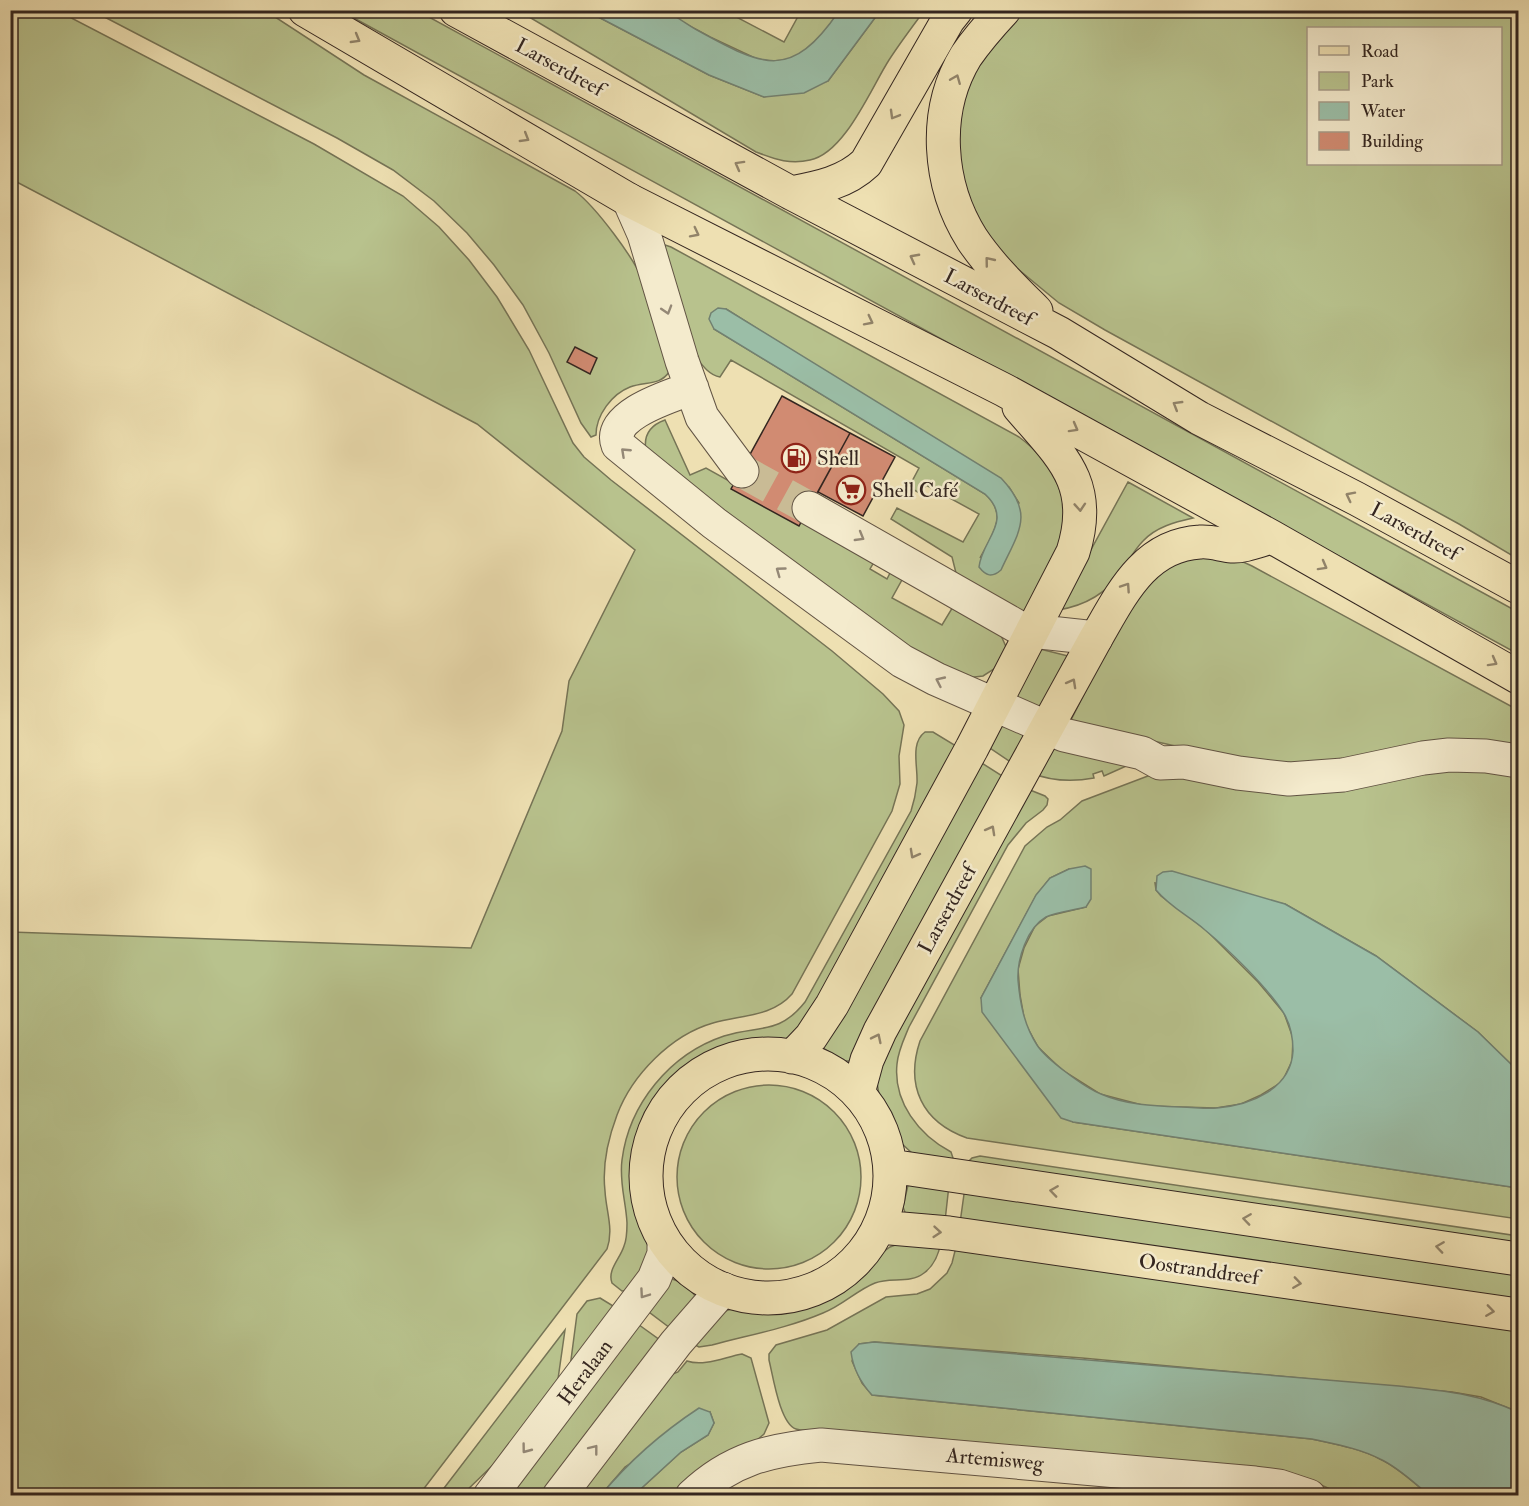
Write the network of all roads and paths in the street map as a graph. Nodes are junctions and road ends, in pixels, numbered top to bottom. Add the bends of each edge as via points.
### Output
1 (305, 10) edge
2 (456, 10) edge
3 (956, 10) edge
4 (1004, 10) edge
5 (791, 194) junction
6 (628, 200) junction
7 (1059, 333) junction
8 (692, 388) junction
9 (1004, 390) junction
10 (742, 471) tunnel mouth
11 (809, 508) tunnel mouth
12 (1272, 537) junction
13 (1518, 587) edge
14 (1031, 631) junction
15 (1096, 638) junction
16 (1518, 677) edge
17 (994, 705) junction
18 (1047, 729) junction
19 (1518, 761) edge
20 (792, 1057) junction
21 (858, 1093) junction
22 (890, 1166) junction
23 (879, 1227) junction
24 (664, 1241) junction
25 (1518, 1259) edge
26 (723, 1289) junction
27 (1518, 1315) edge
28 (490, 1496) edge
29 (559, 1496) edge
30 (692, 1496) edge
31 (1309, 1496) edge

1 -> 6 main road
5 -> 2 main road, Larserdreef
3 -> 5 main road via 866,163 844,179
7 -> 4 main road via 1007,282 972,239 950,190 944,163 942,138 954,85 966,57
7 -> 5 main road, Larserdreef
6 -> 8 street via 644,234
6 -> 9 main road
13 -> 7 main road, Larserdreef via 1199,418
8 - 10 street via 702,417
17 -> 8 street via 902,661 714,523 618,445 616,433 624,422 642,409
9 -> 12 main road
9 -> 14 main road via 1063,460 1079,498 1081,516 1073,552
11 -> 14 street via 999,617
15 -> 12 main road, Larserdreef via 1132,578 1155,556 1197,542 1233,546
12 -> 16 main road
14 - 15 street
14 - 17 main road
18 -> 15 main road, Larserdreef
17 - 18 street
17 -> 20 main road via 832,1005
18 - 19 street via 1142,753 1160,763 1184,762 1289,779 1343,775 1437,756 1486,756
21 -> 18 main road, Larserdreef via 880,1031
20 - 21 main road via 830,1071
20 - 24 main road via 755,1054 729,1060 704,1072 675,1096 661,1116 646,1162 647,1191
21 - 22 main road via 884,1138
22 - 23 main road via 888,1198
25 -> 22 main road
23 - 26 main road via 853,1263 830,1281 807,1291 784,1297 747,1296
23 -> 27 main road, Oostranddreef via 950,1233
24 - 26 main road via 687,1267
24 -> 28 street, Heralaan via 664,1254 654,1279
29 -> 26 street via 676,1343
30 - 31 street, Artemisweg via 712,1478 744,1461 784,1448 821,1445 1255,1483

